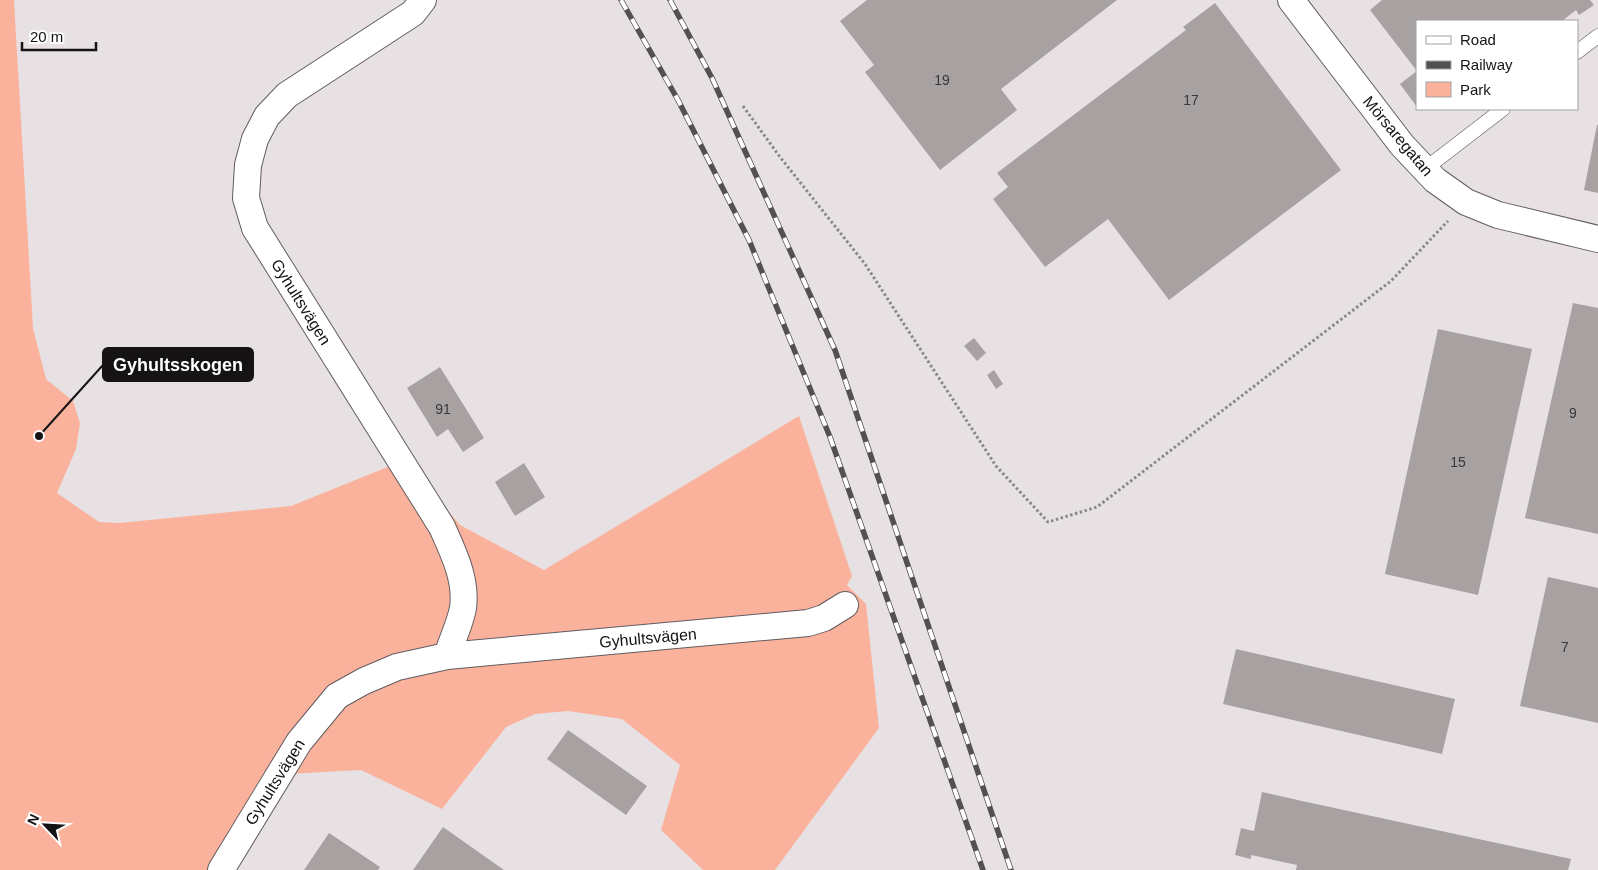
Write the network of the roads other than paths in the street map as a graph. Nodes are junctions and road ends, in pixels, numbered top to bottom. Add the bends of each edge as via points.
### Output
1 (423, 0) edge
2 (1291, 0) edge
3 (1598, 36) edge
4 (1578, 51) edge
5 (1502, 110) edge
6 (1424, 168) junction
7 (1598, 239) edge
8 (845, 605) dead end
9 (447, 656) junction
10 (221, 870) edge

1 - 9 street, Gyhultsvägen via 413,13 287,95 267,116 254,139 246,198 255,228 442,527 456,558 463,586 463,608
2 - 6 street, Mörsaregatan via 1402,145
3 - 4 lane
5 - 6 lane
6 - 7 street, Mörsaregatan via 1466,202 1498,215
8 - 9 street, Gyhultsvägen via 824,618 808,623
9 - 10 street, Gyhultsvägen via 397,667 338,696 299,742

